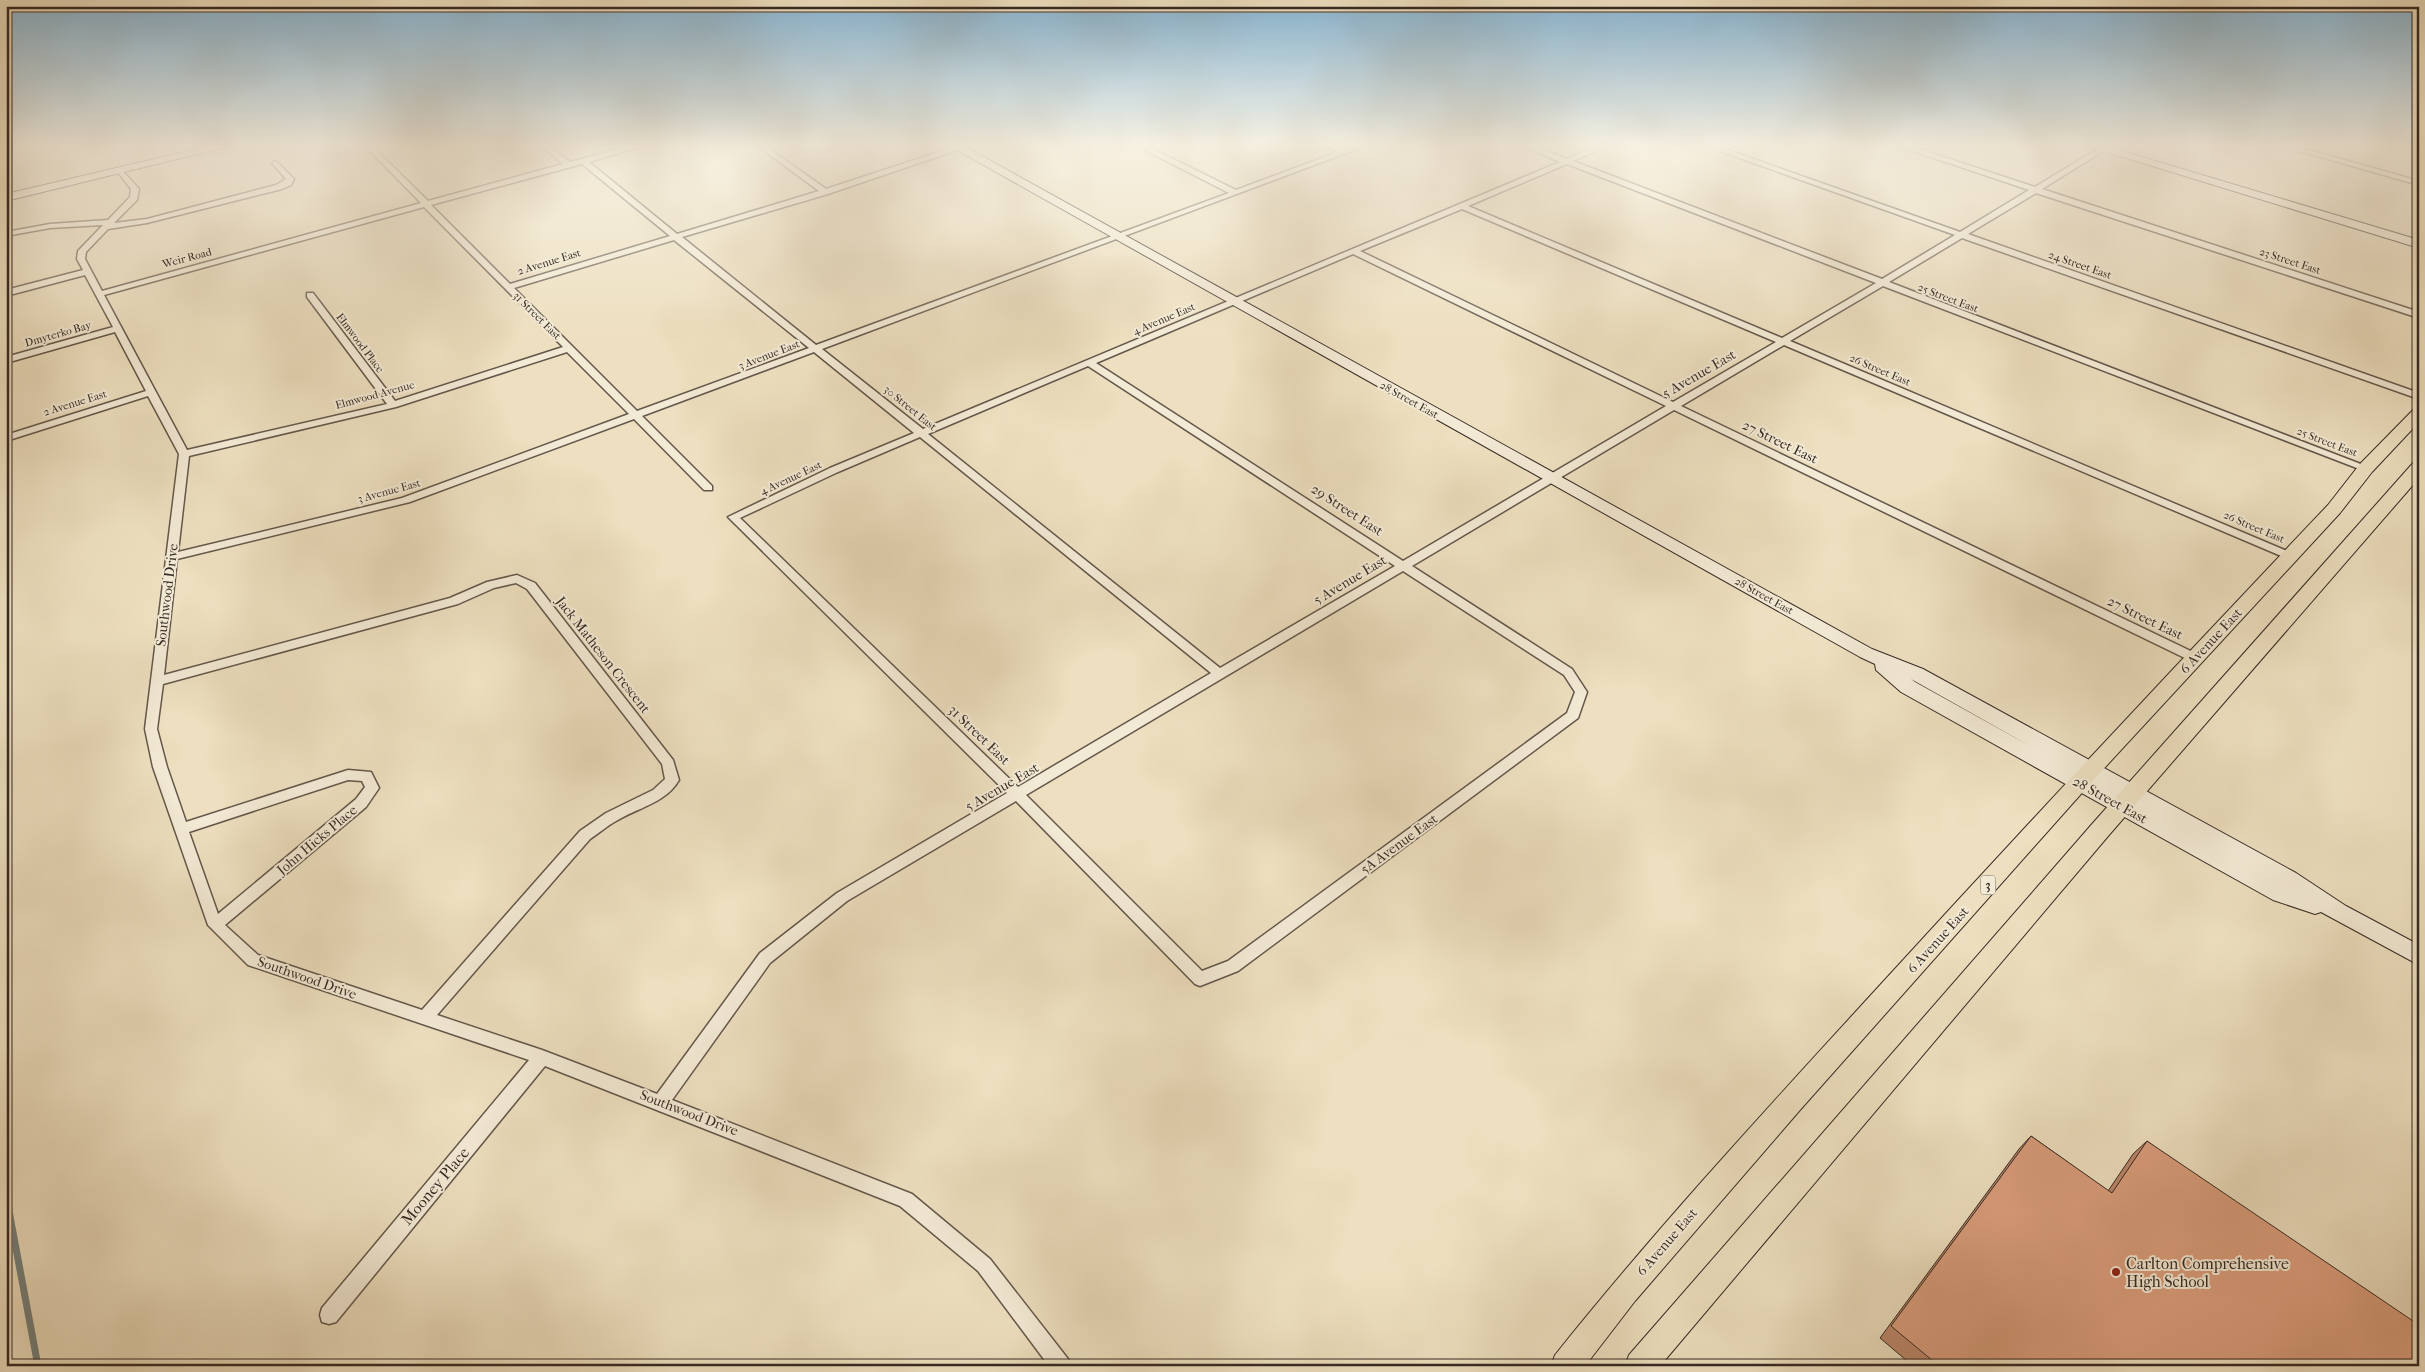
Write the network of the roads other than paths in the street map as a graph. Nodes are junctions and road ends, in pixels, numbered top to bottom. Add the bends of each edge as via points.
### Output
1 (122, 209) edge
2 (194, 209) edge
3 (407, 209) edge
4 (430, 209) edge
5 (641, 209) edge
6 (768, 209) edge
7 (1070, 209) edge
8 (1192, 209) edge
9 (1455, 209) edge
10 (1469, 209) edge
11 (1688, 209) edge
12 (1885, 209) edge
13 (2006, 209) edge
14 (2092, 209) edge
15 (2305, 209) edge
16 (106, 224) junction
17 (6, 234) edge
18 (1117, 236) junction
19 (1961, 236) junction
20 (675, 237) junction
21 (2419, 244) edge
22 (1353, 251) junction
23 (86, 272) junction
24 (1880, 284) junction
25 (508, 287) junction
26 (6, 293) edge
27 (99, 294) junction
28 (310, 295) dead end
29 (1234, 302) junction
30 (2419, 315) edge
31 (116, 329) junction
32 (1782, 342) junction
33 (569, 348) junction
34 (816, 349) junction
35 (6, 360) edge
36 (1089, 363) junction
37 (151, 392) junction
38 (2419, 396) edge
39 (392, 405) junction
40 (1674, 406) junction
41 (2419, 412) edge
42 (636, 416) junction
43 (922, 433) junction
44 (6, 438) edge
45 (184, 454) junction
46 (2419, 467) edge
47 (2366, 468) junction
48 (1551, 479) junction
49 (708, 488) dead end
50 (734, 517) joint
51 (2290, 556) junction
52 (172, 557) junction
53 (1405, 565) junction
54 (2196, 658) junction
55 (1221, 675) junction
56 (157, 681) junction
57 (1581, 692) joint
58 (2084, 776) junction
59 (1018, 795) junction
60 (2126, 800) junction
61 (181, 829) junction
62 (2338, 912) joint
63 (215, 925) junction
64 (2419, 956) edge
65 (1200, 978) joint
66 (425, 1018) junction
67 (542, 1056) junction
68 (661, 1102) junction
69 (329, 1315) dead end
70 (1061, 1366) edge
71 (1566, 1366) edge
72 (1640, 1366) edge

1 - 16 street
2 - 16 street via 147,221
3 - 27 street, Weir Road
4 - 25 street, 31 Street East
5 - 20 street, 30 Street East
6 - 20 street, 2 Avenue East
7 - 18 street, 28 Street East
8 - 18 street, 3 Avenue East
9 - 22 street, 4 Avenue East
10 - 32 street, 26 Street East
11 - 24 street, 25 Street East
12 - 19 street, 24 Street East
13 - 19 street, 5 Avenue East
14 - 30 street, 23 Street East
15 - 21 street
16 - 17 street via 50,226
16 - 23 street via 82,251
18 - 29 street, 28 Street East
18 - 34 street, 3 Avenue East
19 - 24 street, 5 Avenue East
19 - 38 street, 24 Street East
20 - 25 street, 2 Avenue East
20 - 34 street, 30 Street East
22 - 29 street, 4 Avenue East
22 - 40 street, 27 Street East
23 - 26 street
23 - 27 street
24 - 32 street, 5 Avenue East
24 - 47 street, 25 Street East
25 - 33 street, 31 Street East
27 - 31 street
28 - 39 street, Elmwood Place
29 - 36 street, 4 Avenue East
29 - 48 street, 28 Street East
31 - 35 street, Dmyterko Bay
31 - 37 street
32 - 40 street, 5 Avenue East
32 - 51 street, 26 Street East
33 - 39 street, Elmwood Avenue
33 - 42 street, 31 Street East
34 - 42 street, 3 Avenue East
34 - 43 street, 30 Street East
36 - 43 street, 4 Avenue East
36 - 53 street, 29 Street East
37 - 44 street, 2 Avenue East
37 - 45 street
39 - 45 street, Elmwood Avenue
40 - 48 street, 5 Avenue East
40 - 54 street, 27 Street East
41 - 47 main road, 6 Avenue East / 3
42 - 49 street, 31 Street East
42 - 52 street, 3 Avenue East via 406,500
43 - 50 street, 4 Avenue East
43 - 55 street, 30 Street East via 1062,543
45 - 52 street, Southwood Drive
46 - 60 main road
47 - 51 main road, 6 Avenue East / 3 via 2334,509
48 - 53 street, 5 Avenue East
48 - 58 street, 28 Street East via 1866,653 1908,687
50 - 59 street, 31 Street East
51 - 54 main road, 6 Avenue East / 3
52 - 56 street, Southwood Drive
53 - 55 street, 5 Avenue East
53 - 57 street, 29 Street East via 1568,672
54 - 58 main road, 6 Avenue East / 3
55 - 59 street, 5 Avenue East
56 - 61 street, Southwood Drive via 151,729
56 - 66 street, Jack Matheson Crescent via 454,601 492,585 517,580 531,586 668,763 672,780 658,794 611,817 585,835
57 - 65 street, 5A Avenue East via 1574,715 1233,966
58 - 60 street, 28 Street East
58 - 71 main road, 6 Avenue East / 3 via 1791,1101 1631,1284
59 - 65 street, 31 Street East
59 - 68 street, 5 Avenue East via 842,897 765,958
60 - 62 street, 28 Street East via 2281,894
60 - 72 main road
61 - 63 street, Southwood Drive
61 - 63 street, John Hicks Place via 348,774 366,776 372,788 361,803
62 - 64 street, 28 Street East
63 - 66 street, Southwood Drive via 252,960
66 - 67 street, Southwood Drive
67 - 68 street, Southwood Drive
67 - 69 street, Mooney Place
68 - 70 street, Southwood Drive via 906,1200 984,1265

